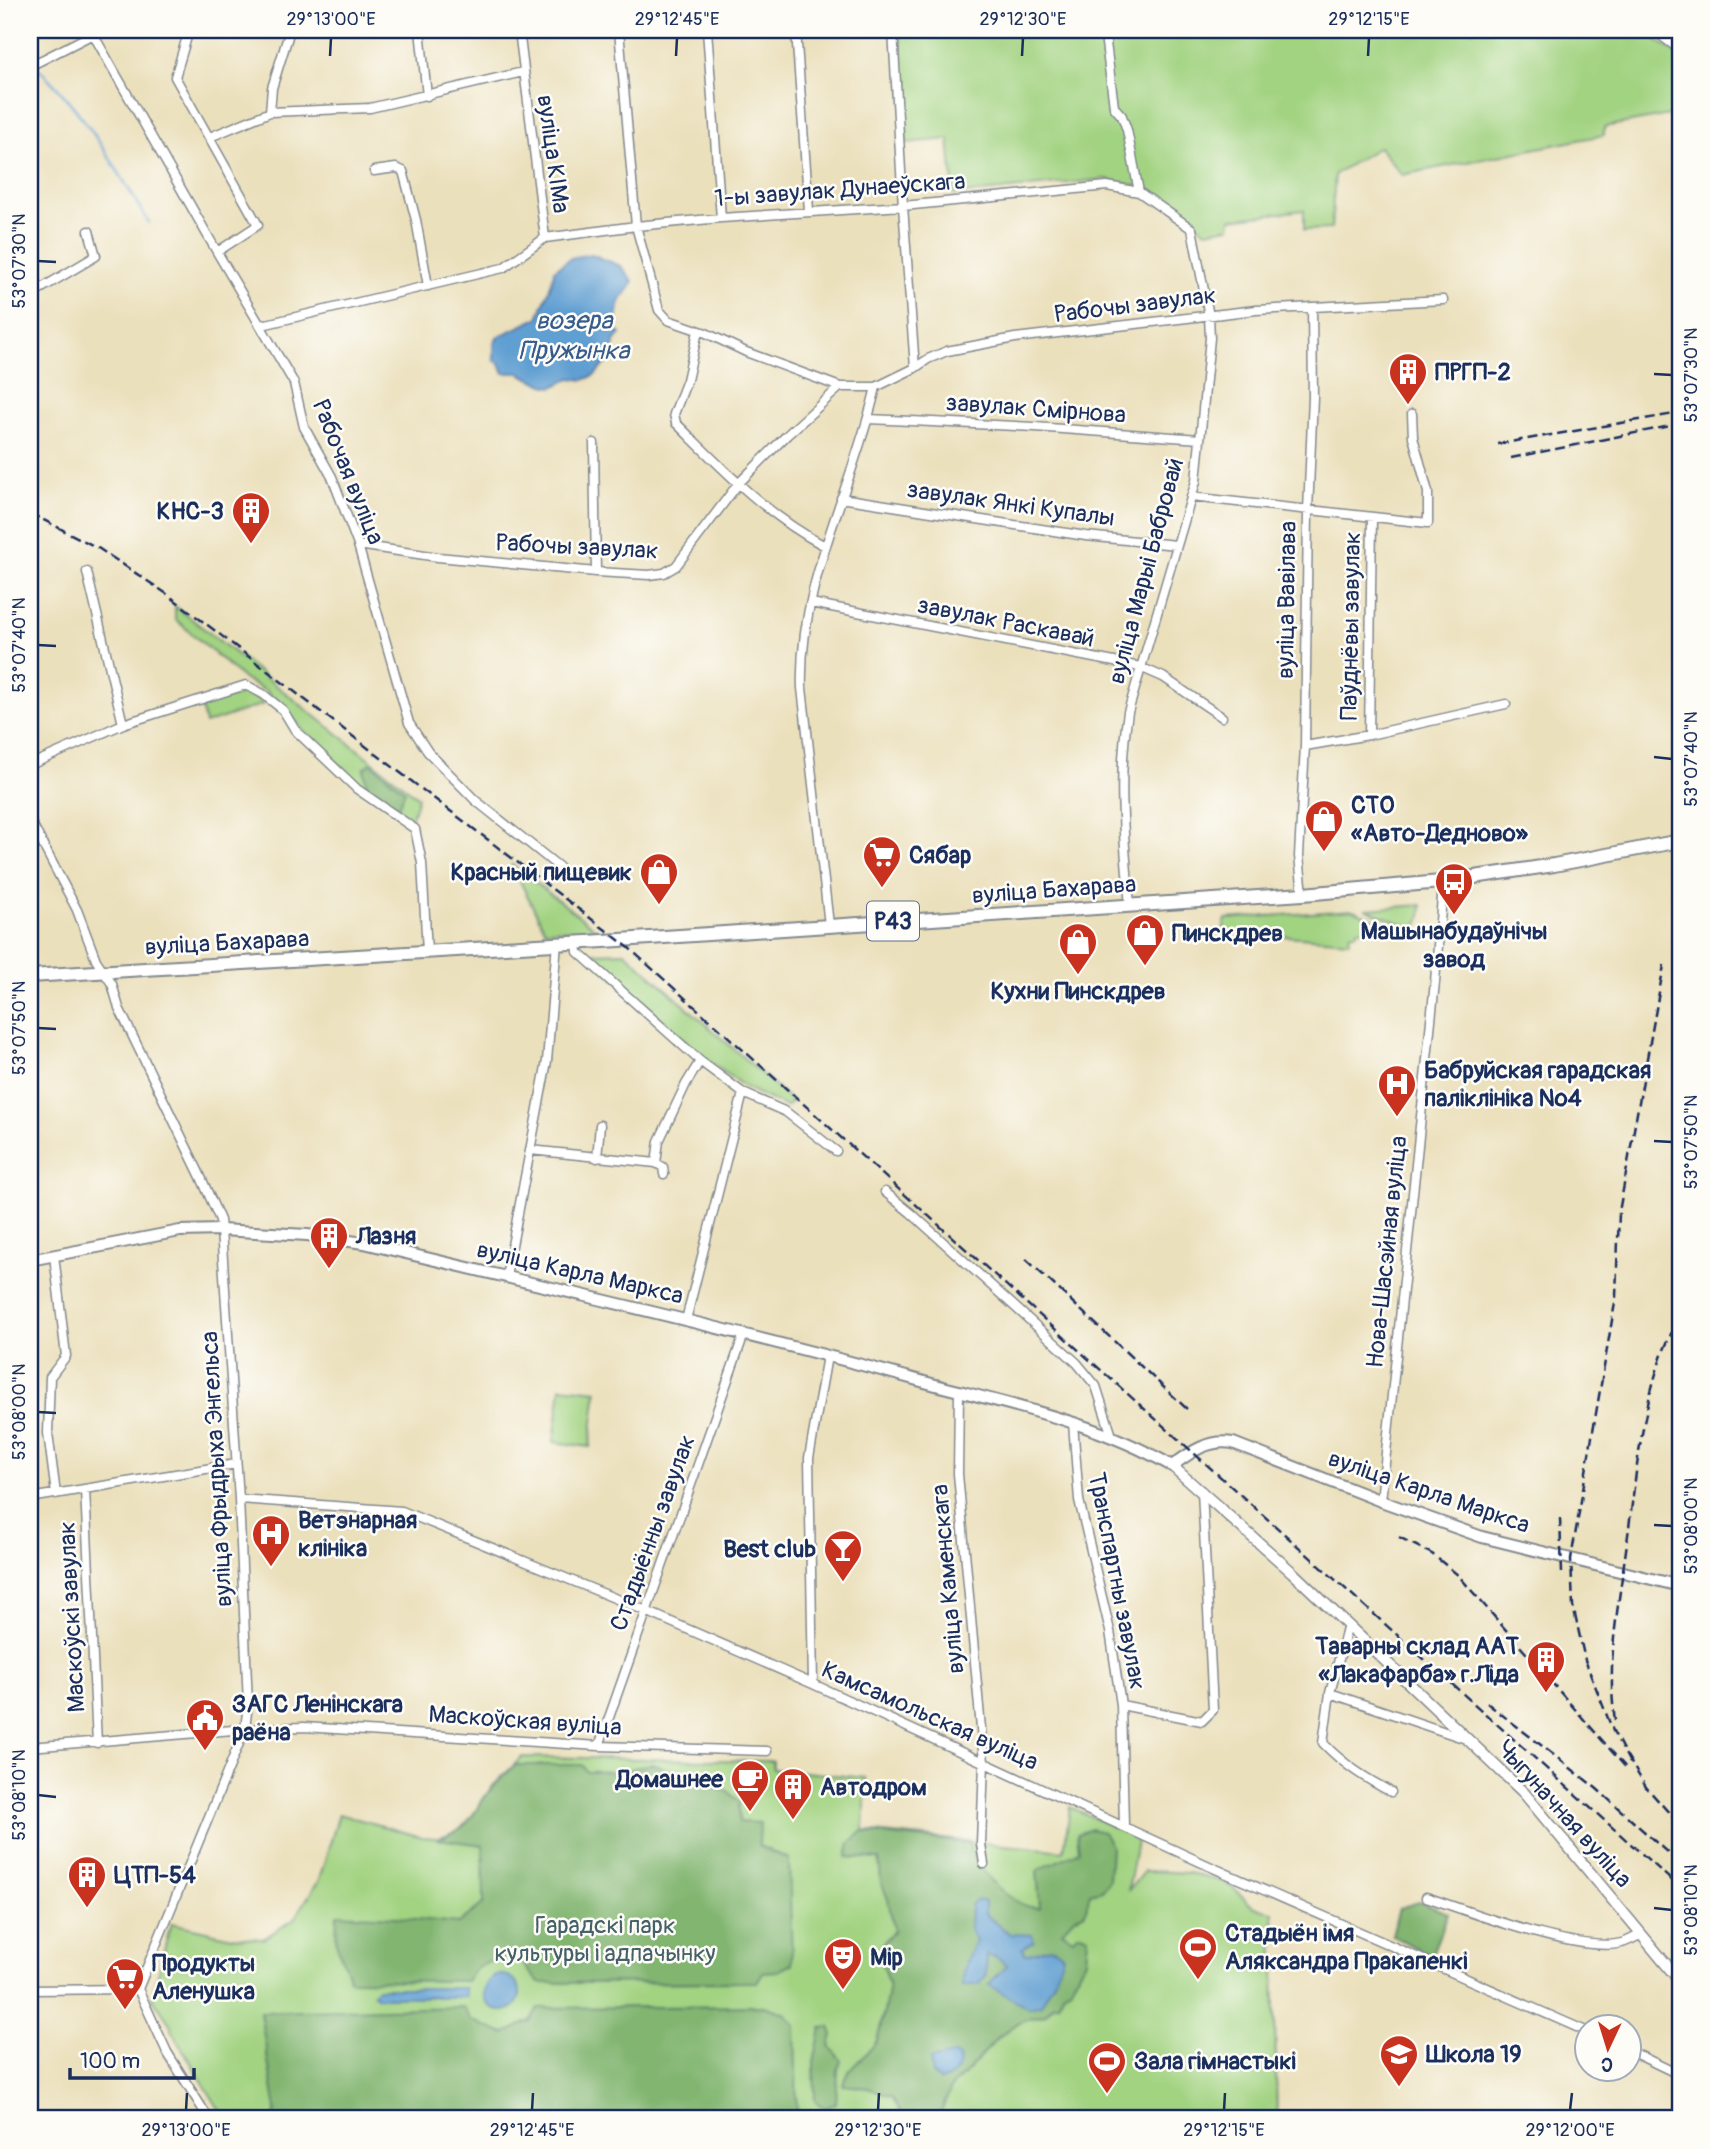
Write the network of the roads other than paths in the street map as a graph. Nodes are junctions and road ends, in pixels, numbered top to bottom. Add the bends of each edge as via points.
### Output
1 (189, 30) edge
2 (290, 30) edge
3 (420, 30) edge
4 (519, 30) edge
5 (619, 30) edge
6 (707, 30) edge
7 (796, 30) edge
8 (893, 30) edge
9 (1100, 30) edge
10 (1654, 30) edge
11 (93, 32) edge
12 (1680, 50) edge
13 (30, 66) edge
14 (523, 72) junction
15 (427, 96) junction
16 (270, 112) junction
17 (210, 137) junction
18 (374, 171) dead end
19 (1139, 192) junction
20 (903, 206) junction
21 (809, 211) junction
22 (721, 218) junction
23 (636, 226) junction
24 (89, 231) dead end
25 (545, 238) junction
26 (217, 253) junction
27 (428, 286) junction
28 (30, 295) edge
29 (1443, 300) dead end
30 (1311, 307) junction
31 (1209, 316) junction
32 (262, 325) junction
33 (698, 331) junction
34 (915, 368) junction
35 (840, 387) junction
36 (876, 387) junction
37 (1412, 414) dead end
38 (869, 419) junction
39 (1200, 439) junction
40 (594, 443) dead end
41 (738, 484) junction
42 (1191, 497) junction
43 (841, 498) junction
44 (1308, 511) junction
45 (1372, 518) junction
46 (358, 545) junction
47 (1176, 545) junction
48 (825, 546) junction
49 (87, 572) dead end
50 (596, 572) junction
51 (811, 603) junction
52 (1140, 667) junction
53 (1506, 704) dead end
54 (1222, 717) dead end
55 (123, 724) junction
56 (1369, 736) junction
57 (1304, 747) junction
58 (30, 765) edge
59 (30, 820) edge
60 (1680, 841) edge
61 (559, 867) dead end
62 (1441, 882) junction
63 (1303, 894) junction
64 (1130, 906) junction
65 (829, 925) junction
66 (577, 942) junction
67 (557, 943) junction
68 (427, 952) junction
69 (102, 971) junction
70 (30, 976) edge
71 (700, 1061) junction
72 (744, 1093) junction
73 (600, 1125) dead end
74 (530, 1150) junction
75 (836, 1152) dead end
76 (597, 1158) junction
77 (656, 1163) junction
78 (664, 1174) dead end
79 (885, 1192) dead end
80 (221, 1230) junction
81 (54, 1255) junction
82 (30, 1260) edge
83 (506, 1278) junction
84 (686, 1320) junction
85 (744, 1334) junction
86 (827, 1356) junction
87 (959, 1392) junction
88 (1073, 1423) junction
89 (1112, 1436) junction
90 (236, 1464) junction
91 (1171, 1465) junction
92 (85, 1489) junction
93 (1202, 1491) junction
94 (56, 1494) junction
95 (30, 1498) edge
96 (239, 1499) junction
97 (1381, 1501) junction
98 (1680, 1586) edge
99 (646, 1611) junction
100 (1348, 1625) junction
101 (813, 1684) junction
102 (1330, 1693) junction
103 (1121, 1705) junction
104 (245, 1729) junction
105 (1469, 1740) junction
106 (97, 1742) junction
107 (599, 1746) junction
108 (30, 1747) edge
109 (768, 1751) dead end
110 (984, 1762) junction
111 (1391, 1792) dead end
112 (1124, 1825) junction
113 (984, 1864) dead end
114 (1426, 1898) dead end
115 (1642, 1934) junction
116 (1680, 1981) edge
117 (138, 1989) junction
118 (30, 1990) edge
119 (1574, 2026) edge
120 (1644, 2058) edge
121 (1680, 2075) edge
122 (209, 2119) edge

1 - 17 street via 175,77
2 - 16 street via 272,88
3 - 15 street
4 - 14 street, вуліца КІМа
5 - 23 street, Рабочы завулак
6 - 22 street
7 - 21 street
8 - 20 street
9 - 19 street via 1105,34 1114,107 1127,130
10 - 12 street
11 - 13 street
11 - 26 street, Рабочая вуліца
14 - 15 street
14 - 25 street, вуліца КІМа
15 - 16 street via 370,108
16 - 17 street
17 - 26 street via 258,225
18 - 27 street via 403,171
19 - 20 street, 1-ы завулак Дунаеўскага via 1107,186
19 - 31 street, вуліца Марыі Бабровай via 1192,229
20 - 21 street, 1-ы завулак Дунаеўскага
20 - 34 street
21 - 22 street, 1-ы завулак Дунаеўскага
22 - 23 street, 1-ы завулак Дунаеўскага
23 - 25 street, 1-ы завулак Дунаеўскага
23 - 33 street, Рабочы завулак via 659,310 667,320
24 - 28 street via 96,256
25 - 27 street, вуліца КІМа via 503,268
26 - 32 street, Рабочая вуліца
27 - 32 street, вуліца КІМа
29 - 30 street, Рабочы завулак
30 - 31 street, Рабочы завулак
30 - 44 street, вуліца Вавілава
31 - 34 street, Рабочы завулак via 982,343 947,351
31 - 39 street, вуліца Марыі Бабровай
32 - 46 street, Рабочая вуліца via 294,383 304,427 332,477
33 - 35 street, Рабочы завулак
33 - 41 street via 674,414 676,423
34 - 36 street, Рабочы завулак
35 - 36 street, Рабочы завулак
35 - 41 street, Рабочы завулак
36 - 38 street
37 - 45 street, Паўднёвы завулак via 1413,437 1429,492 1427,523
38 - 39 street, завулак Смірнова
38 - 43 street
39 - 42 street, вуліца Марыі Бабровай
40 - 50 street
41 - 48 street via 798,532
41 - 50 street, Рабочы завулак via 676,566 649,575
42 - 44 street, Паўднёвы завулак
42 - 47 street, вуліца Марыі Бабровай
43 - 47 street, завулак Янкі Купалы via 1086,536
43 - 48 street
44 - 45 street, Паўднёвы завулак
44 - 57 street, вуліца Вавілава
45 - 56 street, Паўднёвы завулак
46 - 50 street, Рабочы завулак
46 - 61 street, Рабочая вуліца via 409,723 428,752 475,800
47 - 52 street, вуліца Марыі Бабровай
48 - 51 street
49 - 55 street
51 - 52 street, завулак Раскавай
51 - 65 street via 804,631 802,688
52 - 54 street, завулак Раскавай
52 - 64 street, вуліца Марыі Бабровай via 1122,753 1121,803
53 - 56 street
55 - 58 street
55 - 68 street via 246,685 263,694 357,789 415,829 422,863
56 - 57 street
57 - 63 street, вуліца Вавілава via 1299,856
59 - 69 street, вуліца Фрыдрыха Энгельса via 77,910
60 - 62 main road, вуліца Бахарава / Р43
62 - 63 main road, вуліца Бахарава / Р43
62 - 97 street, Нова-Шасэйная вуліца via 1435,982
63 - 64 main road, вуліца Бахарава / Р43
64 - 65 main road, вуліца Бахарава / Р43
65 - 66 main road, вуліца Бахарава / Р43
66 - 67 main road, вуліца Бахарава / Р43
66 - 71 street via 578,952
67 - 68 main road, вуліца Бахарава / Р43
67 - 74 street via 547,1061
68 - 69 main road, вуліца Бахарава / Р43
69 - 70 main road, вуліца Бахарава / Р43
69 - 80 street, вуліца Фрыдрыха Энгельса via 200,1175
71 - 72 street
71 - 77 street via 659,1141
72 - 75 street via 786,1112
72 - 84 street
73 - 76 street
74 - 76 street
74 - 83 street
76 - 77 street
77 - 78 street
79 - 89 street via 1077,1363 1096,1386
80 - 81 main road, вуліца Карла Маркса via 180,1231
80 - 83 main road, вуліца Карла Маркса via 364,1243
80 - 90 street, вуліца Фрыдрыха Энгельса
81 - 82 main road, вуліца Карла Маркса
81 - 94 street, Маскоўскі завулак via 66,1356 50,1377 48,1433
83 - 84 main road, вуліца Карла Маркса
84 - 85 main road, вуліца Карла Маркса
85 - 86 main road, вуліца Карла Маркса
85 - 99 street, Стадыённы завулак
86 - 87 main road, вуліца Карла Маркса
86 - 101 street via 809,1458
87 - 88 main road, вуліца Карла Маркса
87 - 110 street, вуліца Каменскага via 958,1474
88 - 89 main road, вуліца Карла Маркса
88 - 103 street, Транспартны завулак via 1079,1500 1110,1631
89 - 91 main road, вуліца Карла Маркса
90 - 92 street
90 - 96 street, вуліца Фрыдрыха Энгельса
91 - 93 street, вуліца Карла Маркса
91 - 97 main road, вуліца Карла Маркса via 1203,1445 1225,1442
92 - 94 street
92 - 106 street, Маскоўскі завулак
93 - 100 street, Чыгуначная вуліца
93 - 103 street, Транспартны завулак via 1213,1710 1202,1721
94 - 95 street
96 - 99 street, Камсамольская вуліца via 402,1511
96 - 104 street, вуліца Фрыдрыха Энгельса via 248,1704
97 - 98 main road, вуліца Карла Маркса via 1482,1537
99 - 101 street, Камсамольская вуліца
99 - 107 street, Стадыённы завулак
100 - 102 street
100 - 105 street, Чыгуначная вуліца
101 - 110 street, Камсамольская вуліца
102 - 105 street, Чыгуначная вуліца
102 - 111 street via 1323,1743 1351,1769
103 - 112 street, Транспартны завулак
104 - 106 street, Маскоўская вуліца
104 - 107 street, Маскоўская вуліца via 317,1728
104 - 117 street, вуліца Фрыдрыха Энгельса
105 - 115 street, Чыгуначная вуліца via 1524,1793
106 - 108 street, Маскоўская вуліца
107 - 109 street, Маскоўская вуліца
110 - 112 street, Камсамольская вуліца
110 - 113 street, вуліца Каменскага
112 - 119 street, Камсамольская вуліца
114 - 115 street via 1584,1944 1621,1943
115 - 116 street, Чыгуначная вуліца
117 - 118 street
117 - 122 street via 167,2052
120 - 121 street

